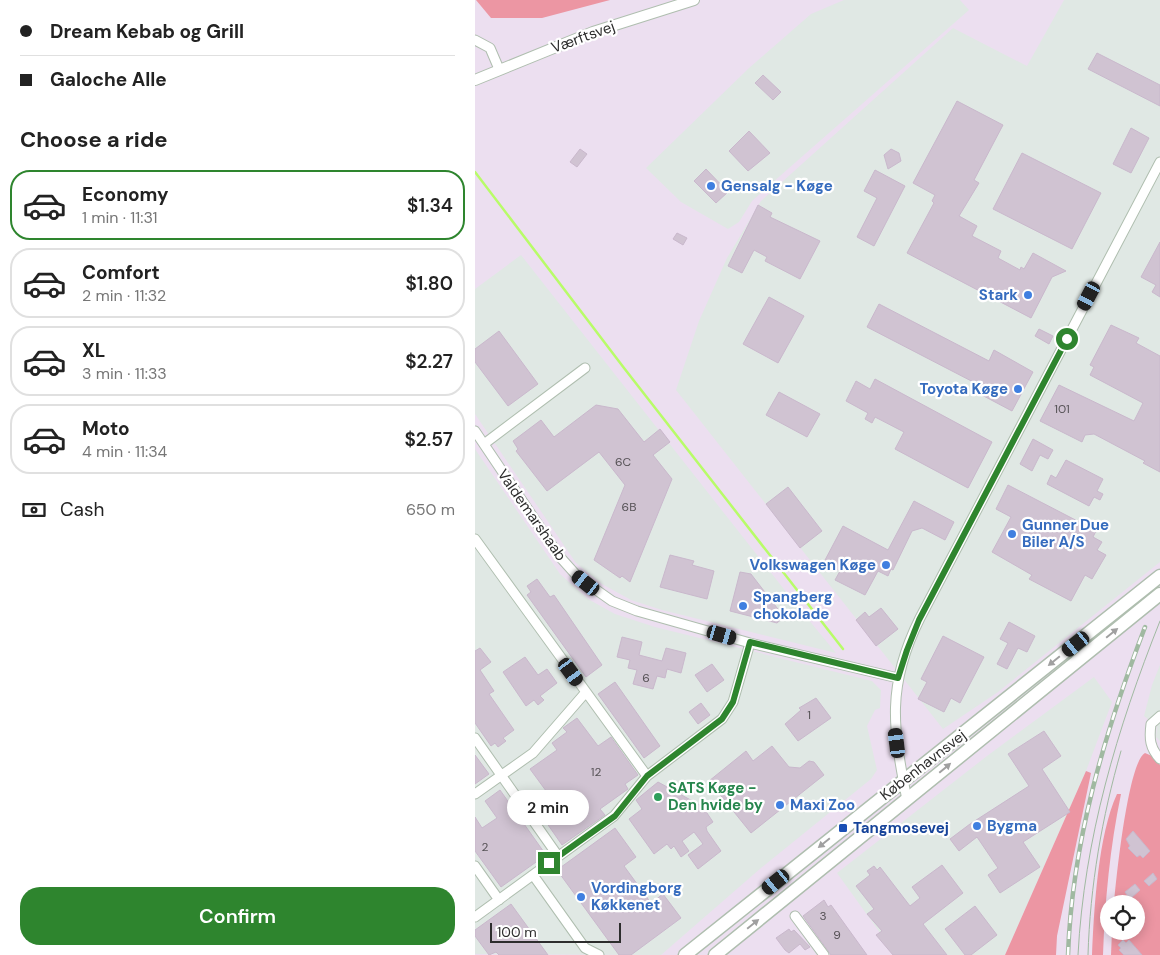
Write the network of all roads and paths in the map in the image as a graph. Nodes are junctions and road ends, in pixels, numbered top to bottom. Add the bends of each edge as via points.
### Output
1 (693, 0) edge
2 (475, 40) edge
3 (499, 69) junction
4 (475, 80) edge
5 (1160, 162) edge
6 (585, 368) dead end
7 (475, 431) edge
8 (484, 444) junction
9 (475, 539) edge
10 (1160, 576) edge
11 (1160, 594) edge
12 (750, 642) junction
13 (898, 678) junction
14 (586, 692) junction
15 (1160, 716) edge
16 (475, 738) edge
17 (1160, 759) edge
18 (502, 776) junction
19 (647, 776) junction
20 (903, 780) junction
21 (475, 794) edge
22 (907, 800) junction
23 (558, 856) junction
24 (475, 866) edge
25 (533, 875) junction
26 (499, 900) junction
27 (795, 916) dead end
28 (475, 917) edge
29 (599, 955) edge
30 (685, 955) edge
31 (715, 955) edge
32 (824, 955) edge

1 - 3 street, Værftsvej via 593,32
2 - 3 street via 490,48
3 - 4 street, Værftsvej
5 - 13 street via 919,620
6 - 8 street
7 - 8 street, Valdemarshaab
8 - 12 street, Valdemarshaab via 561,557 578,577 595,590 637,611
9 - 14 street
10 -> 20 main road, Københavnsvej
22 -> 11 main road, Københavnsvej
12 - 13 street, Valdemarshaab
12 - 19 street via 741,679 726,715
13 - 20 street via 894,705
14 - 18 street via 533,753
14 - 19 street
15 - 17 street via 1151,724 1149,739
16 - 18 street
18 - 21 street
18 - 23 street
19 - 23 street via 615,816
20 - 22 street
20 -> 30 main road, Københavnsvej
31 -> 22 main road, Københavnsvej
23 - 25 street
24 - 26 street
25 - 26 street
25 - 29 street via 585,948
26 - 28 street
27 - 32 street

